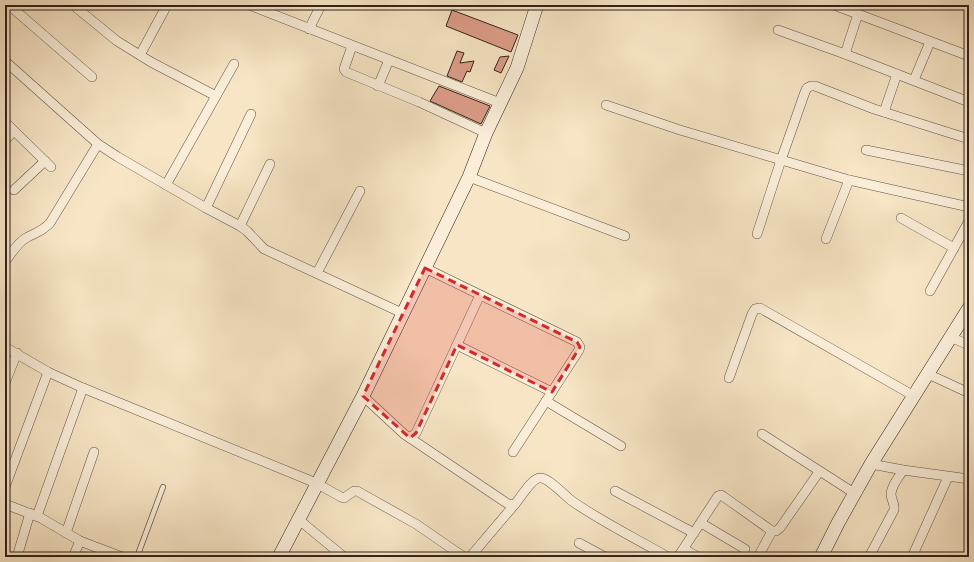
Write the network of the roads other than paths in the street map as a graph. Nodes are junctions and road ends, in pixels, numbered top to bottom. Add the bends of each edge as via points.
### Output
1 (9, 5) edge
2 (73, 5) edge
3 (166, 5) edge
4 (249, 5) edge
5 (321, 5) edge
6 (537, 5) edge
7 (834, 5) edge
8 (963, 5) edge
9 (262, 7) edge
10 (969, 7) edge
11 (858, 14) junction
12 (309, 29) junction
13 (778, 30) dead end
14 (930, 42) junction
15 (352, 46) junction
16 (845, 54) junction
17 (140, 55) junction
18 (969, 56) edge
19 (389, 60) junction
20 (5, 61) edge
21 (234, 64) dead end
22 (897, 74) junction
23 (92, 77) dead end
24 (914, 80) junction
25 (378, 86) junction
26 (216, 96) junction
27 (969, 102) edge
28 (500, 103) junction
29 (606, 105) dead end
30 (884, 112) junction
31 (251, 114) dead end
32 (5, 122) edge
33 (14, 131) junction
34 (486, 133) junction
35 (969, 138) edge
36 (5, 140) edge
37 (98, 144) junction
38 (866, 150) dead end
39 (781, 160) junction
40 (270, 164) dead end
41 (969, 172) edge
42 (470, 177) junction
43 (849, 180) junction
44 (166, 185) junction
45 (14, 190) dead end
46 (360, 191) dead end
47 (969, 207) edge
48 (206, 208) junction
49 (901, 218) dead end
50 (969, 221) edge
51 (240, 226) junction
52 (757, 234) dead end
53 (624, 236) dead end
54 (826, 238) dead end
55 (954, 248) junction
56 (5, 262) edge
57 (425, 268) junction
58 (317, 273) junction
59 (930, 291) dead end
60 (480, 295) junction
61 (969, 308) edge
62 (402, 313) junction
63 (950, 337) junction
64 (457, 345) junction
65 (969, 345) edge
66 (5, 346) edge
67 (17, 353) junction
68 (48, 372) junction
69 (928, 374) junction
70 (729, 378) dead end
71 (5, 382) edge
72 (83, 388) junction
73 (552, 392) junction
74 (969, 392) edge
75 (363, 396) junction
76 (914, 396) junction
77 (546, 401) junction
78 (762, 434) dead end
79 (410, 438) junction
80 (621, 446) dead end
81 (94, 452) dead end
82 (513, 452) dead end
83 (871, 464) junction
84 (904, 470) junction
85 (819, 472) junction
86 (948, 477) junction
87 (969, 479) edge
88 (316, 483) junction
89 (5, 487) edge
90 (163, 487) dead end
91 (615, 491) dead end
92 (854, 494) junction
93 (5, 504) edge
94 (515, 504) junction
95 (34, 514) junction
96 (298, 519) junction
97 (700, 523) junction
98 (772, 531) junction
99 (66, 533) junction
100 (694, 533) junction
101 (80, 541) junction
102 (580, 543) dead end
103 (684, 549) junction
104 (745, 549) dead end
105 (17, 557) edge
106 (73, 557) edge
107 (122, 557) edge
108 (137, 557) edge
109 (279, 557) edge
110 (344, 557) edge
111 (464, 557) edge
112 (470, 557) edge
113 (605, 557) edge
114 (668, 557) edge
115 (678, 557) edge
116 (698, 557) edge
117 (758, 557) edge
118 (821, 557) edge
119 (869, 557) edge
120 (912, 557) edge

1 - 23 street
2 - 17 street via 117,41
3 - 17 street
4 - 9 street
5 - 12 street
6 - 28 street via 516,68
7 - 11 street
8 - 10 street
9 - 12 street
11 - 14 street
11 - 16 street
12 - 15 street
13 - 16 street
14 - 18 street
14 - 24 street
15 - 19 street
15 - 25 street via 344,71
16 - 22 street
17 - 26 street
19 - 25 street
19 - 28 street
20 - 37 street
21 - 26 street
22 - 24 street
22 - 30 street
24 - 27 street
25 - 34 street
26 - 44 street
28 - 34 street
29 - 39 street
30 - 35 street
30 - 39 street via 811,86 807,88
31 - 48 street
32 - 33 street
33 - 36 street
33 - 45 street via 48,164
34 - 42 street
37 - 44 street
37 - 56 street via 50,223 21,242
38 - 41 street
39 - 43 street
39 - 52 street
40 - 51 street
42 - 53 street
42 - 57 street
43 - 47 street
43 - 54 street
44 - 48 street
46 - 58 street
48 - 51 street
49 - 55 street
50 - 55 street
51 - 58 street via 264,249
55 - 59 street
57 - 60 street
57 - 62 street
58 - 62 street
60 - 64 street
60 - 73 street via 577,342 579,350
61 - 63 street
62 - 75 street
63 - 65 street
63 - 69 street
64 - 73 street
64 - 79 street via 416,433
66 - 67 street
67 - 68 street
67 - 71 street
68 - 72 street
68 - 89 street
69 - 74 street
69 - 76 street
70 - 76 street via 752,314 760,308
72 - 88 street
72 - 95 street
73 - 77 street
75 - 79 street
75 - 88 street
76 - 83 street
77 - 80 street
77 - 82 street
78 - 85 street
79 - 94 street via 505,502
81 - 99 street
83 - 84 street
83 - 92 street
84 - 86 street
84 - 119 street via 892,488 894,510
85 - 92 street
85 - 98 street via 780,528
86 - 87 street
86 - 120 street
88 - 96 street
88 - 111 street via 343,498 358,491 416,524
90 - 108 lane
91 - 100 street
92 - 118 street
93 - 95 street
94 - 112 street
94 - 114 street via 535,479 546,479 583,508
95 - 99 street
95 - 105 street
96 - 109 street
96 - 110 street
97 - 98 street via 721,495
97 - 100 street
97 - 104 street
98 - 117 street
99 - 101 street
100 - 103 street
101 - 106 street
101 - 107 street
102 - 113 street
103 - 115 street
103 - 116 street

